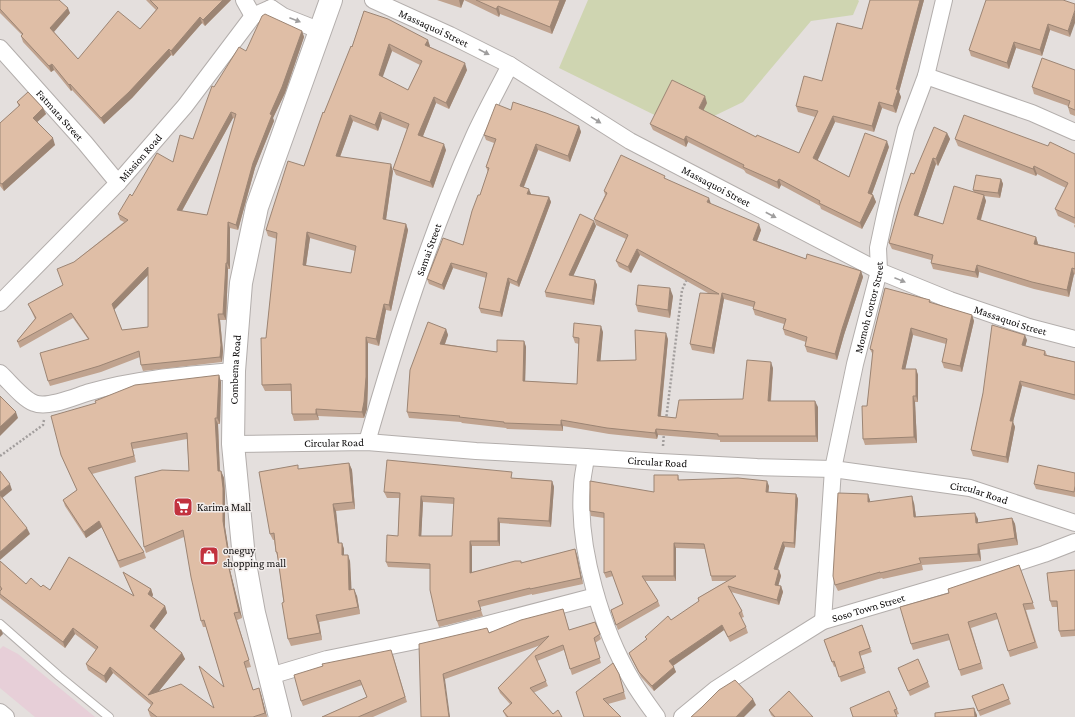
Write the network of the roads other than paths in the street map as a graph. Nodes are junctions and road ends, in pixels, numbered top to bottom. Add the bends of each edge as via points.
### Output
1 (244, 0) edge
2 (331, 0) edge
3 (373, 0) edge
4 (944, 0) edge
5 (272, 4) edge
6 (253, 16) junction
7 (321, 31) junction
8 (0, 48) edge
9 (510, 66) junction
10 (926, 76) junction
11 (1075, 132) edge
12 (118, 183) junction
13 (879, 271) junction
14 (0, 303) edge
15 (1075, 339) edge
16 (234, 371) junction
17 (0, 373) edge
18 (367, 442) junction
19 (233, 444) junction
20 (586, 457) junction
21 (833, 469) junction
22 (1075, 523) edge
23 (1075, 542) edge
24 (596, 596) junction
25 (824, 621) junction
26 (0, 624) edge
27 (270, 676) junction
28 (0, 712) edge
29 (6, 717) edge
30 (109, 717) edge
31 (280, 717) edge
32 (657, 717) edge
33 (682, 717) edge

1 - 6 street
2 - 7 street, Combema Road
3 -> 9 street, Massaquoi Street
4 - 10 street, Momoh Gottor Street
5 - 6 street, Mission Road
5 -> 7 street via 283,16
6 - 12 street, Mission Road via 185,106
7 - 16 street, Combema Road via 257,207 241,283
8 - 12 street, Fatmata Street
9 -> 13 street, Massaquoi Street via 630,141
9 - 18 street, Samai Street via 474,135 445,206 392,354
10 - 11 street via 1032,113
10 - 13 street, Momoh Gottor Street via 904,136 878,248
12 - 14 street, Mission Road
13 -> 15 street, Massaquoi Street via 1029,327
13 - 21 street, Momoh Gottor Street via 855,364
16 - 17 street via 164,377 111,386 50,404 34,404
16 - 19 street, Combema Road
18 - 19 street, Circular Road
18 - 20 street, Circular Road
19 - 27 street, Combema Road via 244,558 254,613
20 - 21 street, Circular Road
20 - 24 street via 582,488 582,524 587,562
21 - 22 street, Circular Road via 970,488
21 - 25 street, Momoh Gottor Street
23 - 25 street, Soso Town Street via 1044,554
24 - 27 street via 457,632 327,659
24 - 32 street via 633,684
25 - 33 street, Soso Town Street via 716,689
26 - 30 lane
27 - 31 street, Combema Road
28 - 29 street

